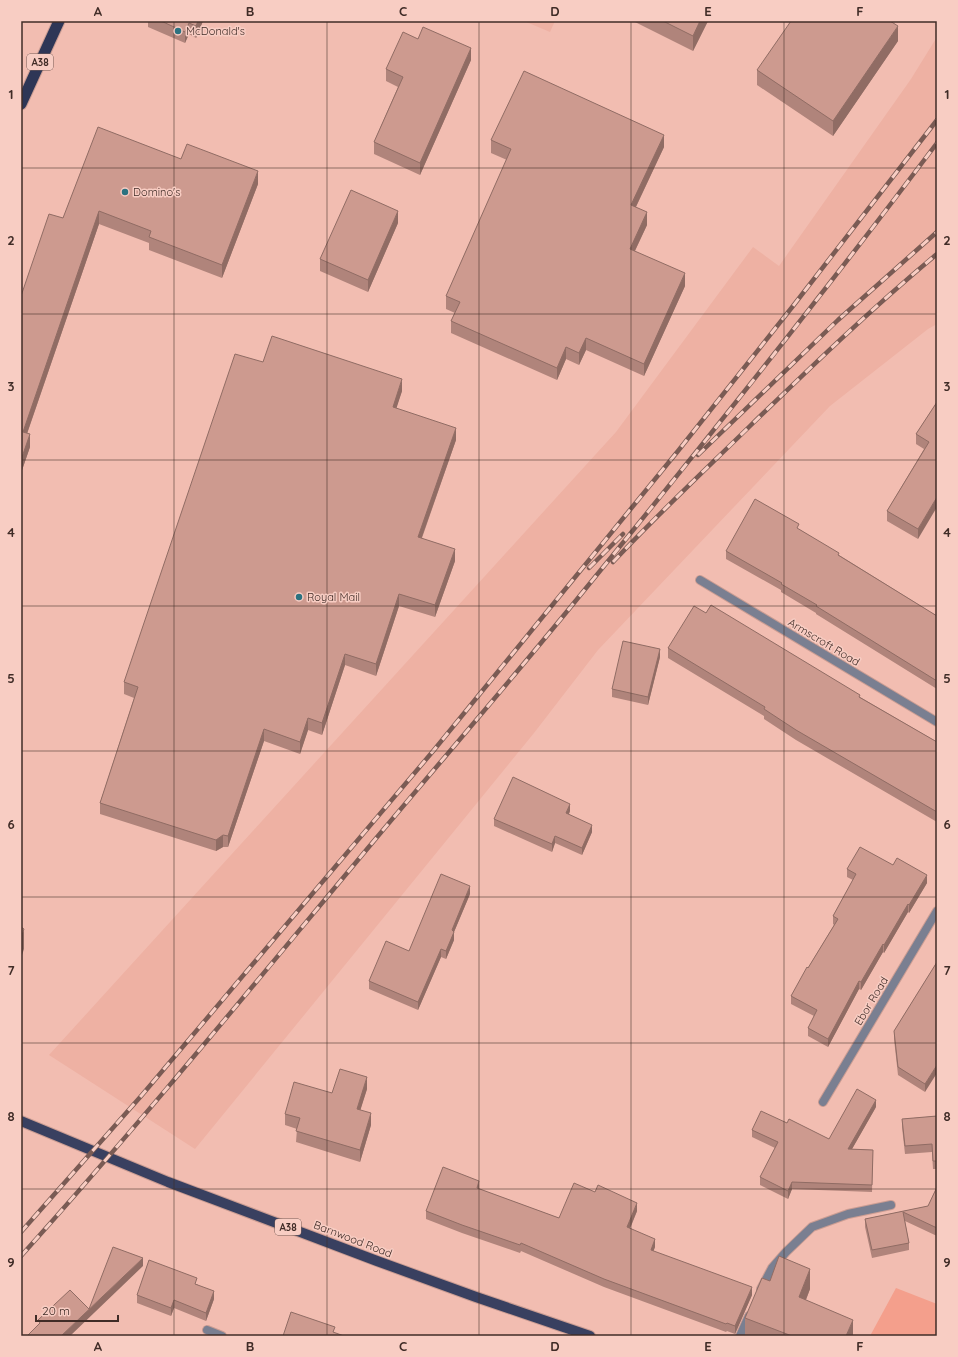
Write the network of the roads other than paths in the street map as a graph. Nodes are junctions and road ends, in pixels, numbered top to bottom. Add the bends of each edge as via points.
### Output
1 (59, 21) edge
2 (21, 104) edge
3 (700, 580) dead end
4 (937, 722) edge
5 (937, 911) edge
6 (823, 1102) dead end
7 (21, 1121) edge
8 (891, 1205) dead end
9 (758, 1295) edge
10 (752, 1310) edge
11 (207, 1330) dead end
12 (222, 1336) edge
13 (590, 1336) edge
14 (740, 1336) edge

1 - 2 highway, A38
3 - 4 street, Armscroft Road
5 - 6 street, Ebor Road
7 - 13 main road, Barnwood Road / A38 via 168,1182 377,1261
8 - 9 street via 848,1214 812,1227 772,1268
10 - 14 street
11 - 12 street

